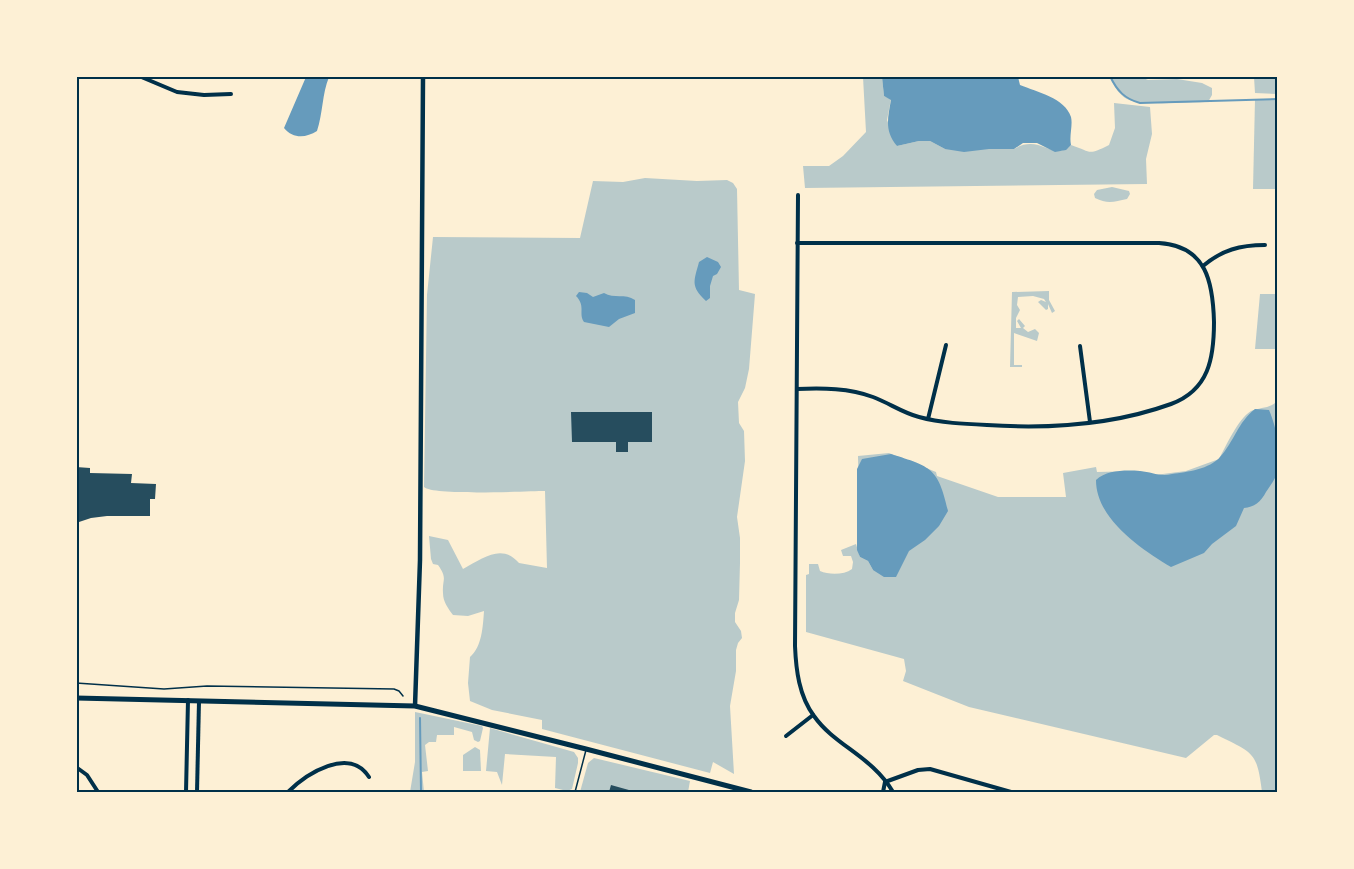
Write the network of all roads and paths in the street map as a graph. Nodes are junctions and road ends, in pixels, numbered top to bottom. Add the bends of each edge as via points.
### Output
1 (139, 76) edge
2 (158, 76) edge
3 (423, 76) edge
4 (155, 83) junction
5 (231, 94) dead end
6 (798, 195) dead end
7 (797, 243) junction
8 (1265, 245) dead end
9 (1203, 266) junction
10 (946, 345) dead end
11 (1080, 346) dead end
12 (797, 389) junction
13 (928, 419) junction
14 (1090, 422) junction
15 (76, 683) edge
16 (403, 696) dead end
17 (76, 698) edge
18 (188, 700) junction
19 (199, 701) junction
20 (415, 706) junction
21 (813, 715) junction
22 (786, 736) dead end
23 (188, 741) junction
24 (198, 741) junction
25 (586, 749) junction
26 (76, 767) edge
27 (369, 777) dead end
28 (186, 778) junction
29 (197, 778) junction
30 (885, 782) junction
31 (98, 792) edge
32 (186, 792) edge
33 (197, 792) edge
34 (288, 792) edge
35 (575, 792) edge
36 (751, 792) edge
37 (884, 792) edge
38 (893, 792) edge
39 (1011, 792) edge

1 - 4 street
2 - 4 street
3 - 20 street via 420,560
4 - 5 street via 191,94
6 - 7 street
7 - 9 street via 1159,243 1182,248
7 - 12 street
8 - 9 street via 1232,248
9 - 14 street via 1213,294 1214,346 1208,371 1200,383 1187,396 1169,405
10 - 13 street
11 - 14 street
12 - 13 street via 853,391
12 - 21 street via 795,661
13 - 14 street via 1014,427
15 - 16 path via 164,689 394,689
17 - 18 main road
18 - 19 main road
18 - 23 street
19 - 20 main road
19 - 24 street
20 - 25 main road
21 - 22 street
21 - 30 street via 871,764
23 - 24 street
23 - 28 street
24 - 29 street
25 - 35 lane
25 - 36 main road
26 - 31 street
27 - 34 street via 355,766 331,766 307,776
28 - 29 street
28 - 32 street
29 - 33 street
30 - 37 street
30 - 38 street
30 - 39 street via 930,769

